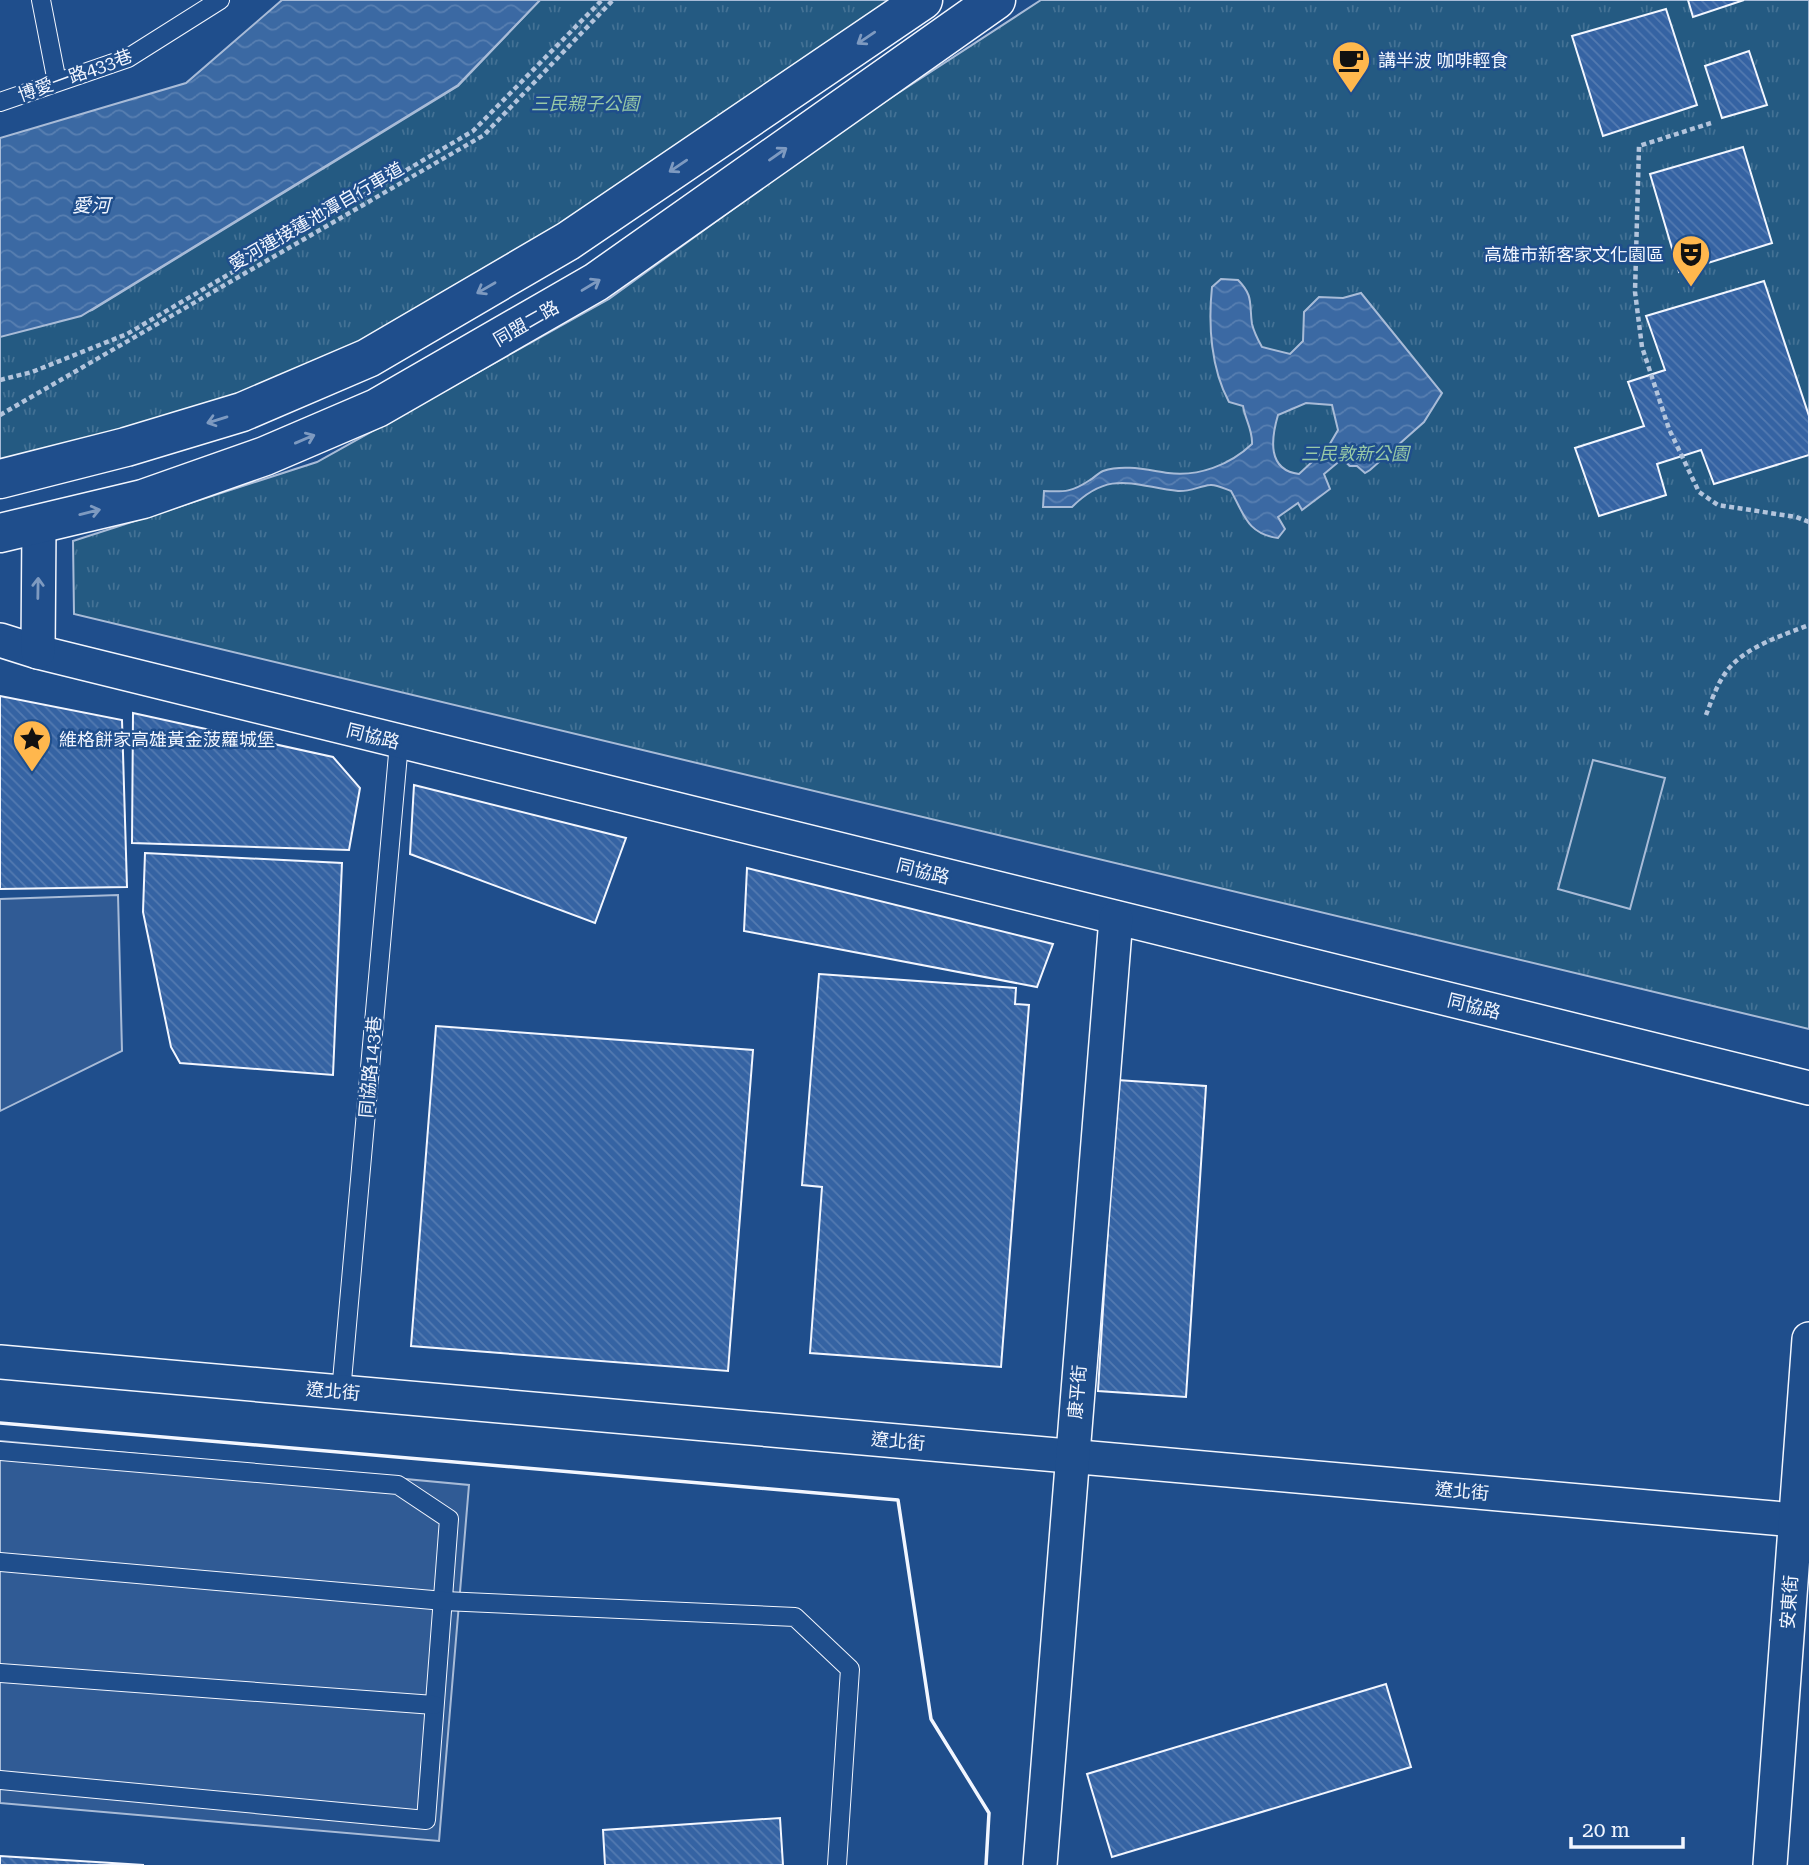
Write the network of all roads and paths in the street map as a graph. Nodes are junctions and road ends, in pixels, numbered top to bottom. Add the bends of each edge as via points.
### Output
1 (41, 0) edge
2 (220, 0) edge
3 (601, 0) edge
4 (613, 0) edge
5 (923, 0) edge
6 (996, 0) edge
7 (57, 82) junction
8 (0, 102) edge
9 (1711, 123) dead end
10 (0, 380) edge
11 (0, 415) edge
12 (0, 479) edge
13 (1809, 522) edge
14 (39, 525) junction
15 (0, 533) edge
16 (1809, 625) edge
17 (0, 640) edge
18 (38, 652) junction
19 (1706, 715) dead end
20 (399, 743) junction
21 (1116, 918) junction
22 (1809, 1088) edge
23 (1809, 1339) edge
24 (0, 1362) edge
25 (341, 1392) junction
26 (0, 1451) edge
27 (1071, 1457) junction
28 (1795, 1520) junction
29 (0, 1562) edge
30 (444, 1601) junction
31 (0, 1673) edge
32 (434, 1705) junction
33 (0, 1780) edge
34 (837, 1865) edge
35 (1040, 1865) edge
36 (1770, 1865) edge

1 - 7 lane
2 - 7 lane, 博愛一路433巷 via 128,58
3 - 10 path via 473,131 127,334
4 - 11 path, 愛河連接蓮池潭自行車道 via 484,135
5 -> 12 street via 568,241 368,358 243,412
14 -> 6 street, 同盟二路 via 166,491 265,456 377,408 596,282
7 - 8 lane, 博愛一路433巷
9 - 13 path via 1639,146 1635,292 1642,347 1669,429 1699,492 1718,505
14 - 15 street, 同盟二路
18 -> 14 street
16 - 19 path via 1746,653 1725,673
17 - 18 street, 同協路
18 - 20 street, 同協路
20 - 21 street, 同協路
20 - 25 lane, 同協路143巷
21 - 22 street, 同協路
21 - 27 street, 康平街
23 - 28 street, 安東街
24 - 25 street, 遼北街
25 - 27 street, 遼北街
26 - 30 lane via 398,1485 449,1519
27 - 28 street, 遼北街
27 - 35 street, 康平街
28 - 36 street, 安東街
29 - 30 lane
30 - 32 lane
30 - 34 lane via 795,1617 849,1669
31 - 32 lane
32 - 33 lane via 426,1820

